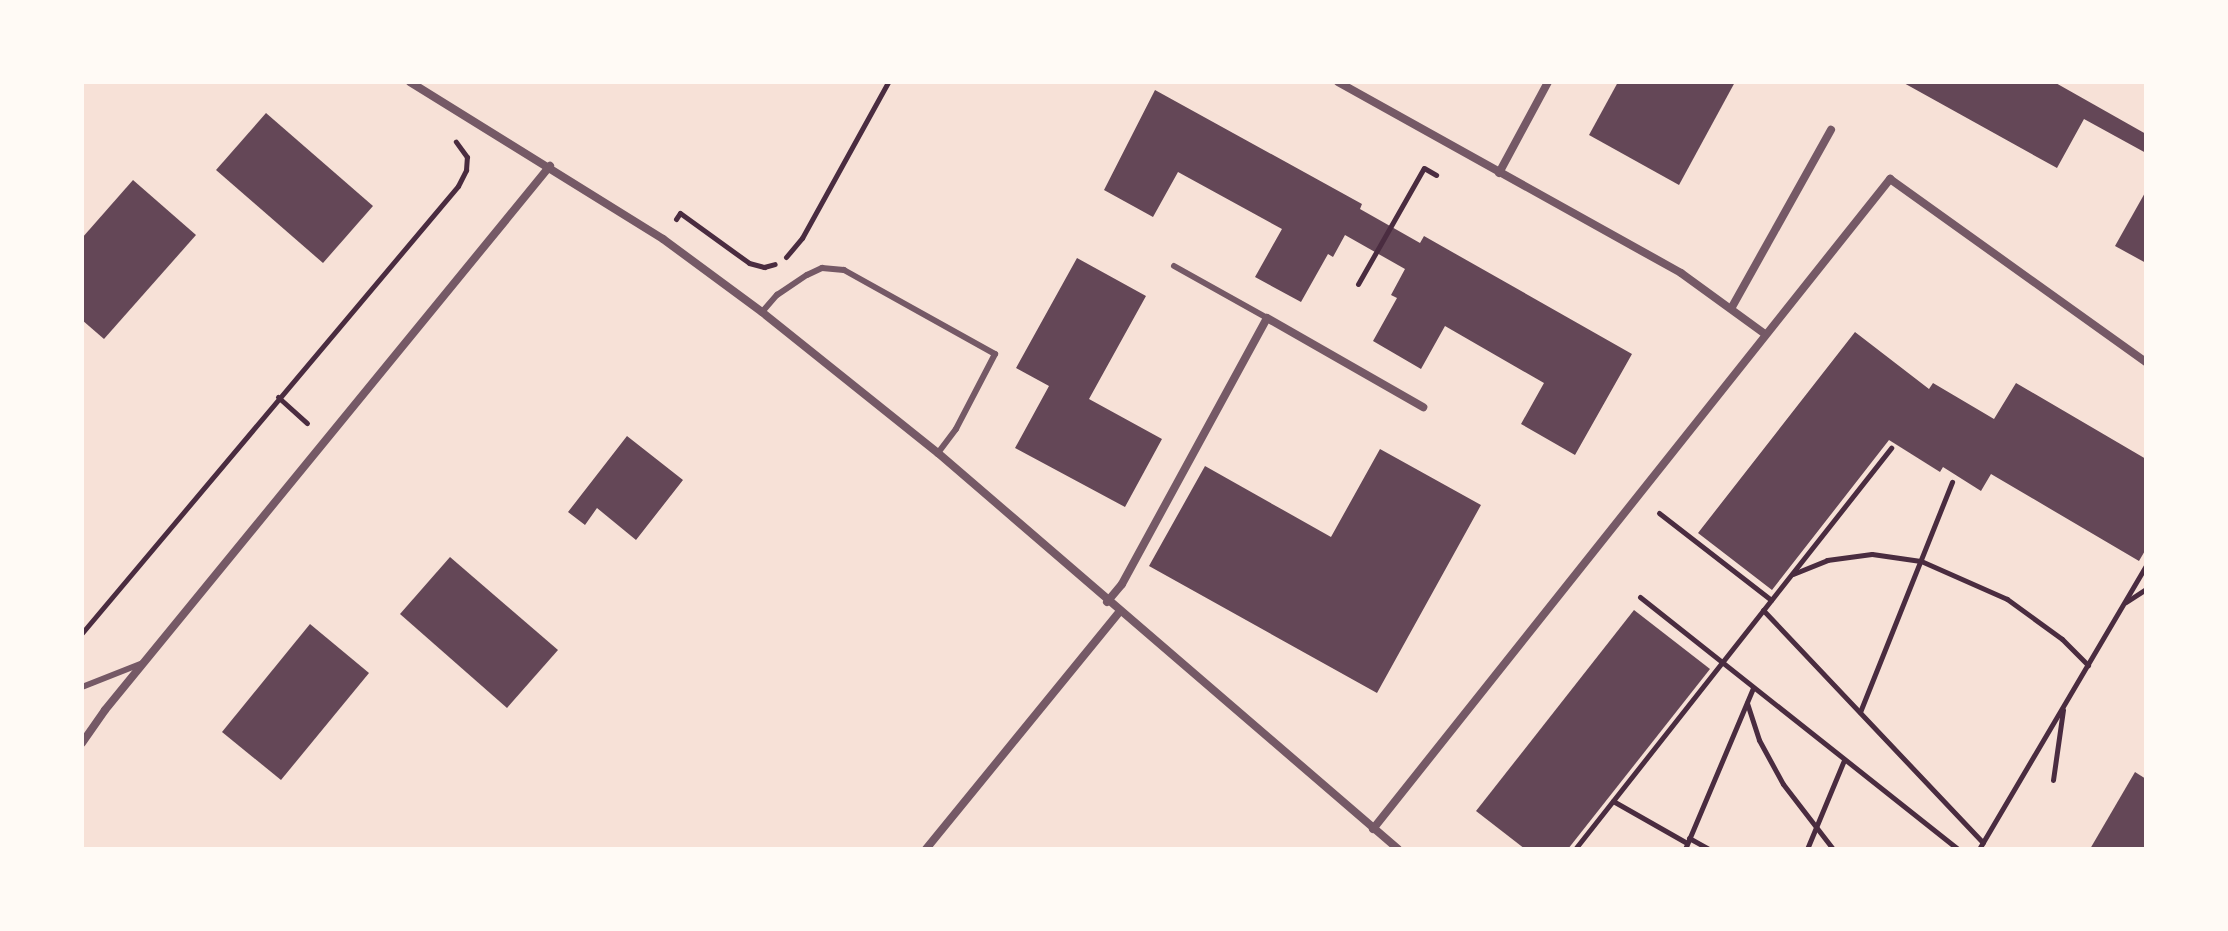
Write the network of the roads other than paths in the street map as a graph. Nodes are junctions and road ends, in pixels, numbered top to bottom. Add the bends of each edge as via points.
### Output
1 (410, 82) edge
2 (1338, 82) edge
3 (1548, 82) edge
4 (1831, 130) dead end
5 (550, 166) junction
6 (1499, 173) junction
7 (1174, 266) dead end
8 (1732, 307) junction
9 (762, 312) junction
10 (1267, 318) junction
11 (1765, 334) junction
12 (2146, 362) edge
13 (1423, 407) dead end
14 (938, 453) junction
15 (1107, 602) junction
16 (1119, 612) junction
17 (143, 663) junction
18 (82, 687) edge
19 (82, 743) edge
20 (1373, 829) junction
21 (926, 849) edge
22 (1398, 849) edge

1 - 5 street
2 - 6 street
3 - 6 street
4 - 8 street
5 - 9 street
5 - 17 street
6 - 8 street via 1681,273
7 - 10 lane
8 - 11 street
9 - 14 street
9 - 14 lane via 807,275 822,268 844,270 995,354
10 - 13 street
10 - 15 street via 1122,584
11 - 12 street via 1890,179
11 - 20 street
14 - 15 street
15 - 16 street
16 - 20 street
16 - 21 street
17 - 18 lane
17 - 19 street
20 - 22 street

